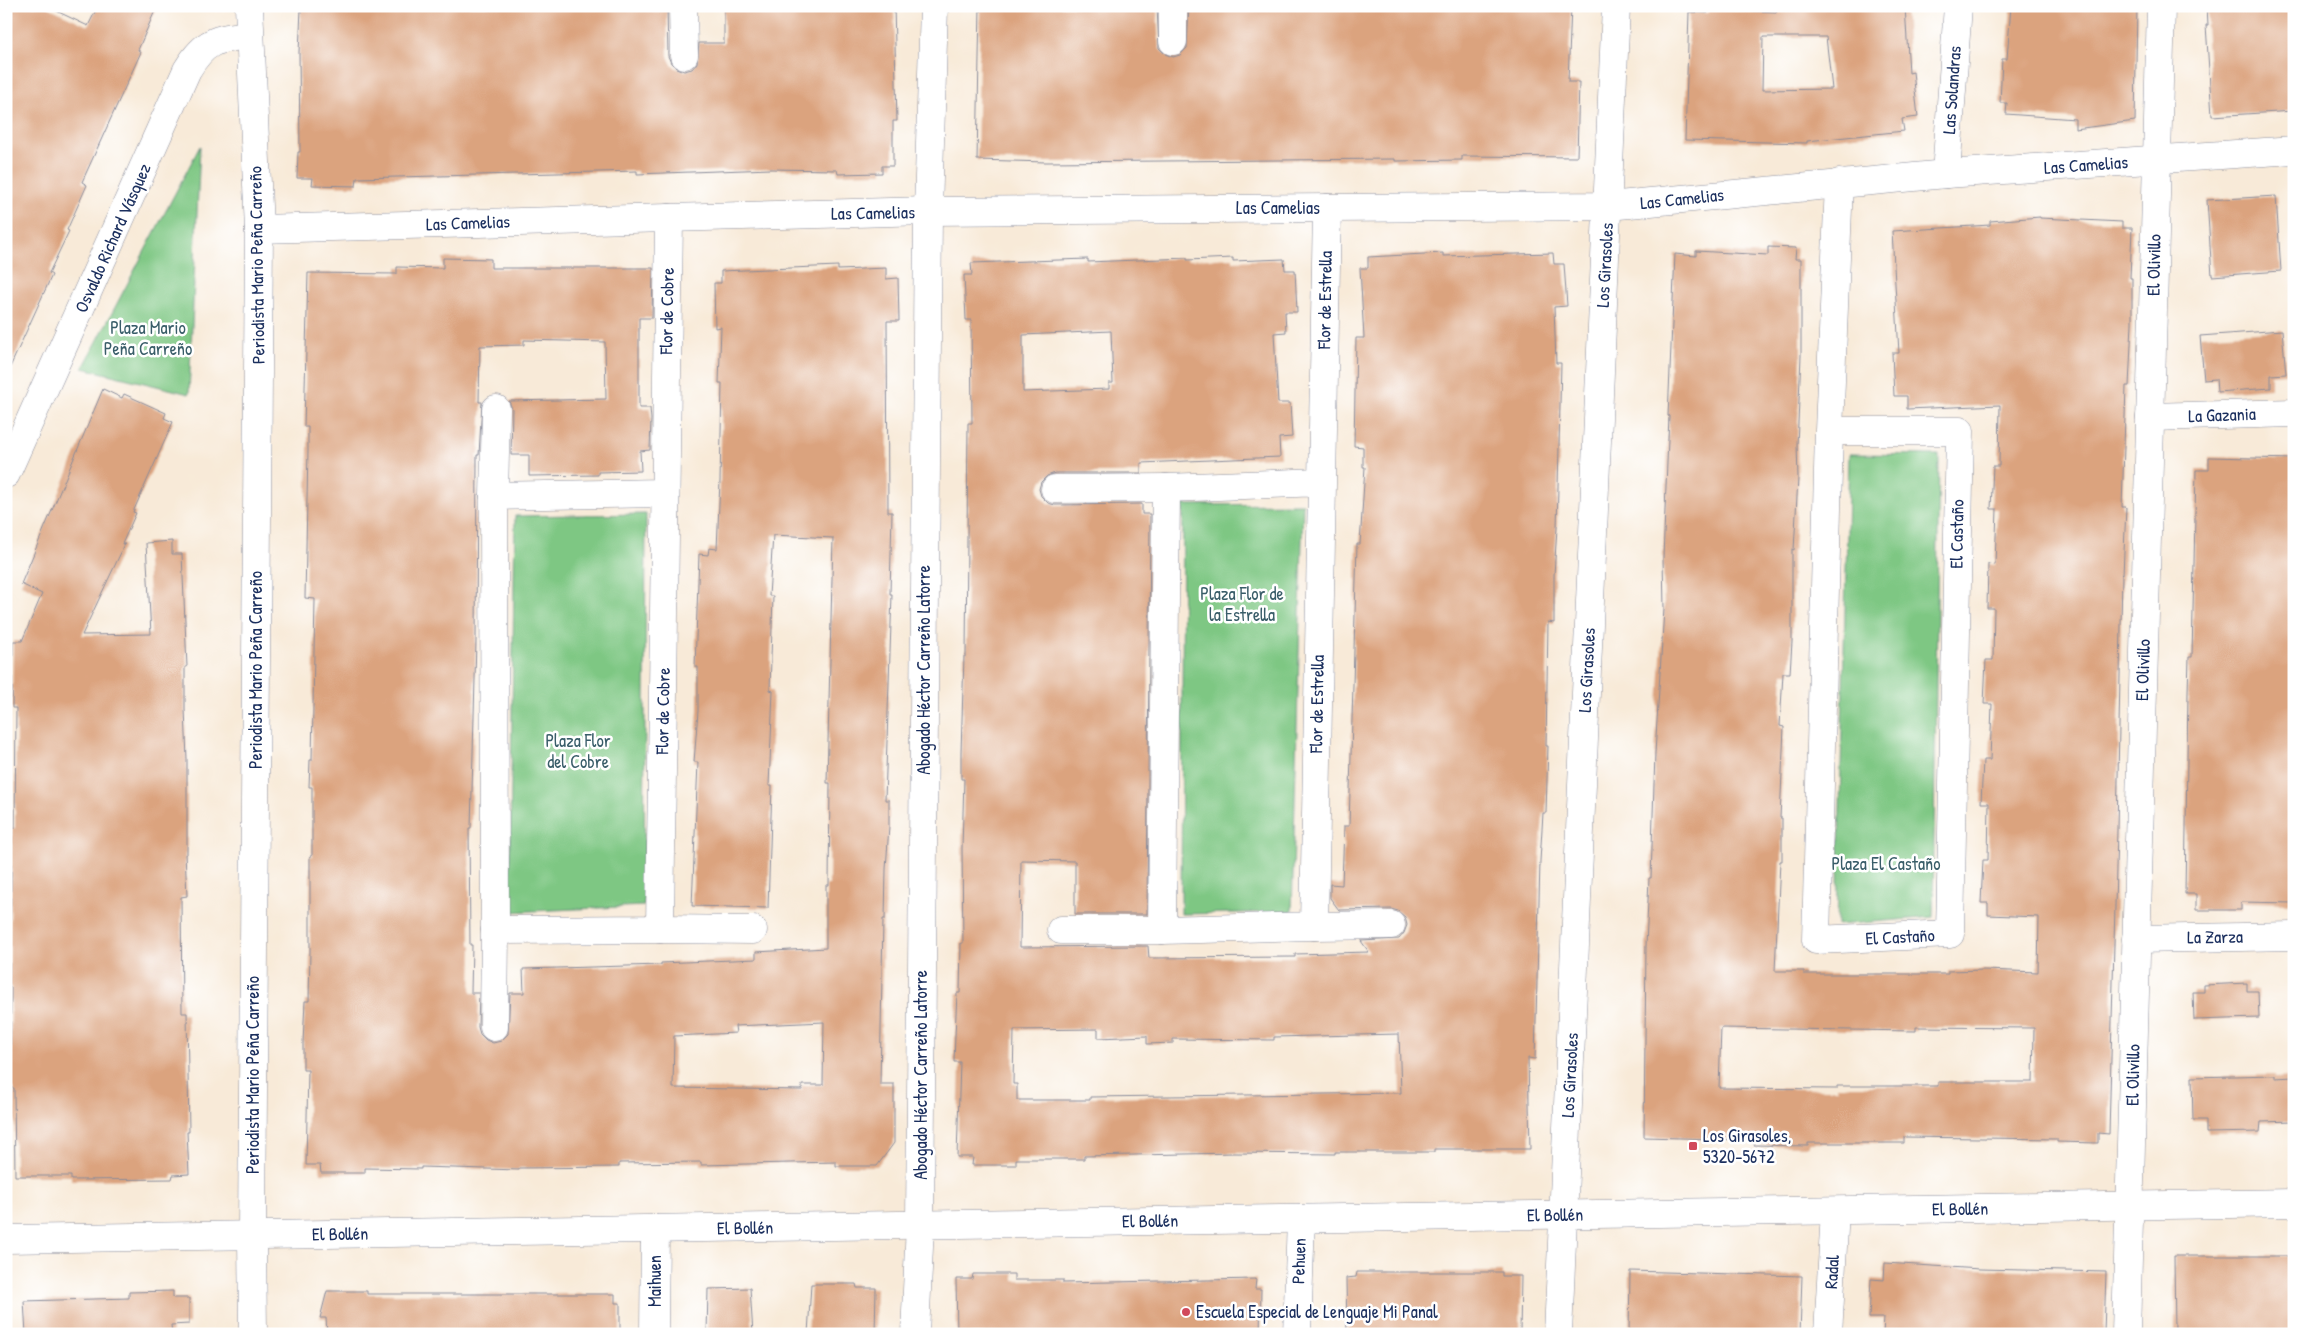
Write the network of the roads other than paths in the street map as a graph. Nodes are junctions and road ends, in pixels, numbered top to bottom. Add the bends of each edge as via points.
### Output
1 (249, 6) edge
2 (683, 6) edge
3 (934, 6) edge
4 (1173, 6) edge
5 (1616, 6) edge
6 (1958, 6) edge
7 (2161, 6) edge
8 (248, 35) junction
9 (1173, 41) dead end
10 (684, 55) dead end
11 (2294, 150) edge
12 (2157, 160) junction
13 (1946, 174) junction
14 (1839, 184) junction
15 (1608, 206) junction
16 (1327, 208) junction
17 (928, 211) junction
18 (669, 218) junction
19 (259, 229) junction
20 (496, 409) dead end
21 (2294, 413) edge
22 (2150, 417) junction
23 (1829, 431) junction
24 (6, 474) edge
25 (1321, 482) junction
26 (1166, 488) junction
27 (1055, 489) dead end
28 (664, 493) junction
29 (494, 496) junction
30 (1391, 924) dead end
31 (1314, 926) junction
32 (660, 929) junction
33 (495, 930) junction
34 (753, 930) dead end
35 (1061, 930) dead end
36 (1162, 930) junction
37 (2294, 936) edge
38 (2136, 939) junction
39 (494, 1027) dead end
40 (2294, 1203) edge
41 (2130, 1206) junction
42 (1835, 1211) junction
43 (1563, 1215) junction
44 (1301, 1219) junction
45 (920, 1225) junction
46 (655, 1229) junction
47 (252, 1235) junction
48 (6, 1240) edge
49 (253, 1334) edge
50 (654, 1334) edge
51 (915, 1334) edge
52 (1297, 1334) edge
53 (1558, 1334) edge
54 (1828, 1334) edge
55 (2126, 1334) edge

1 - 8 street, Periodista Mario Peña Carreño
2 - 10 street
3 - 17 street, Abogado Héctor Carreño Latorre
4 - 9 street
5 - 15 street, Los Girasoles
6 - 13 street, Las Solandras
7 - 12 street, El Olivillo
8 - 19 street, Periodista Mario Peña Carreño
8 - 24 street, Osvaldo Richard Vásquez via 219,38 201,52 187,70
11 - 12 street, Las Camelias
12 - 13 street, Las Camelias
12 - 22 street, El Olivillo
13 - 14 street, Las Camelias
14 - 15 street, Las Camelias
14 - 23 street, El Castaño
15 - 16 street, Las Camelias
15 - 43 street, Los Girasoles
16 - 17 street, Las Camelias
16 - 25 street, Flor de Estrella
17 - 18 street, Las Camelias
17 - 45 street, Abogado Héctor Carreño Latorre
18 - 19 street, Las Camelias
18 - 28 street, Flor de Cobre
19 - 47 street, Periodista Mario Peña Carreño
20 - 29 street
21 - 22 street, La Gazania
22 - 38 street, El Olivillo
23 - 23 street, El Castaño via 1960,432 1950,934 1816,940
25 - 26 street
25 - 31 street, Flor de Estrella
26 - 27 street
26 - 36 street
28 - 29 street
28 - 32 street, Flor de Cobre
29 - 33 street
30 - 31 street
31 - 36 street
32 - 33 street
32 - 34 street
33 - 39 street
35 - 36 street
37 - 38 street, La Zarza
38 - 41 street, El Olivillo
40 - 41 street, El Bollén
41 - 42 street, El Bollén
41 - 55 street, El Olivillo
42 - 43 street, El Bollén
42 - 54 street, Radal
43 - 44 street, El Bollén
43 - 53 street, Los Girasoles
44 - 45 street, El Bollén
44 - 52 street, Pehuen
45 - 46 street, El Bollén
45 - 51 street, Abogado Héctor Carreño Latorre
46 - 47 street, El Bollén
46 - 50 street, Maihuen
47 - 48 street, El Bollén
47 - 49 street, Periodista Mario Peña Carreño

